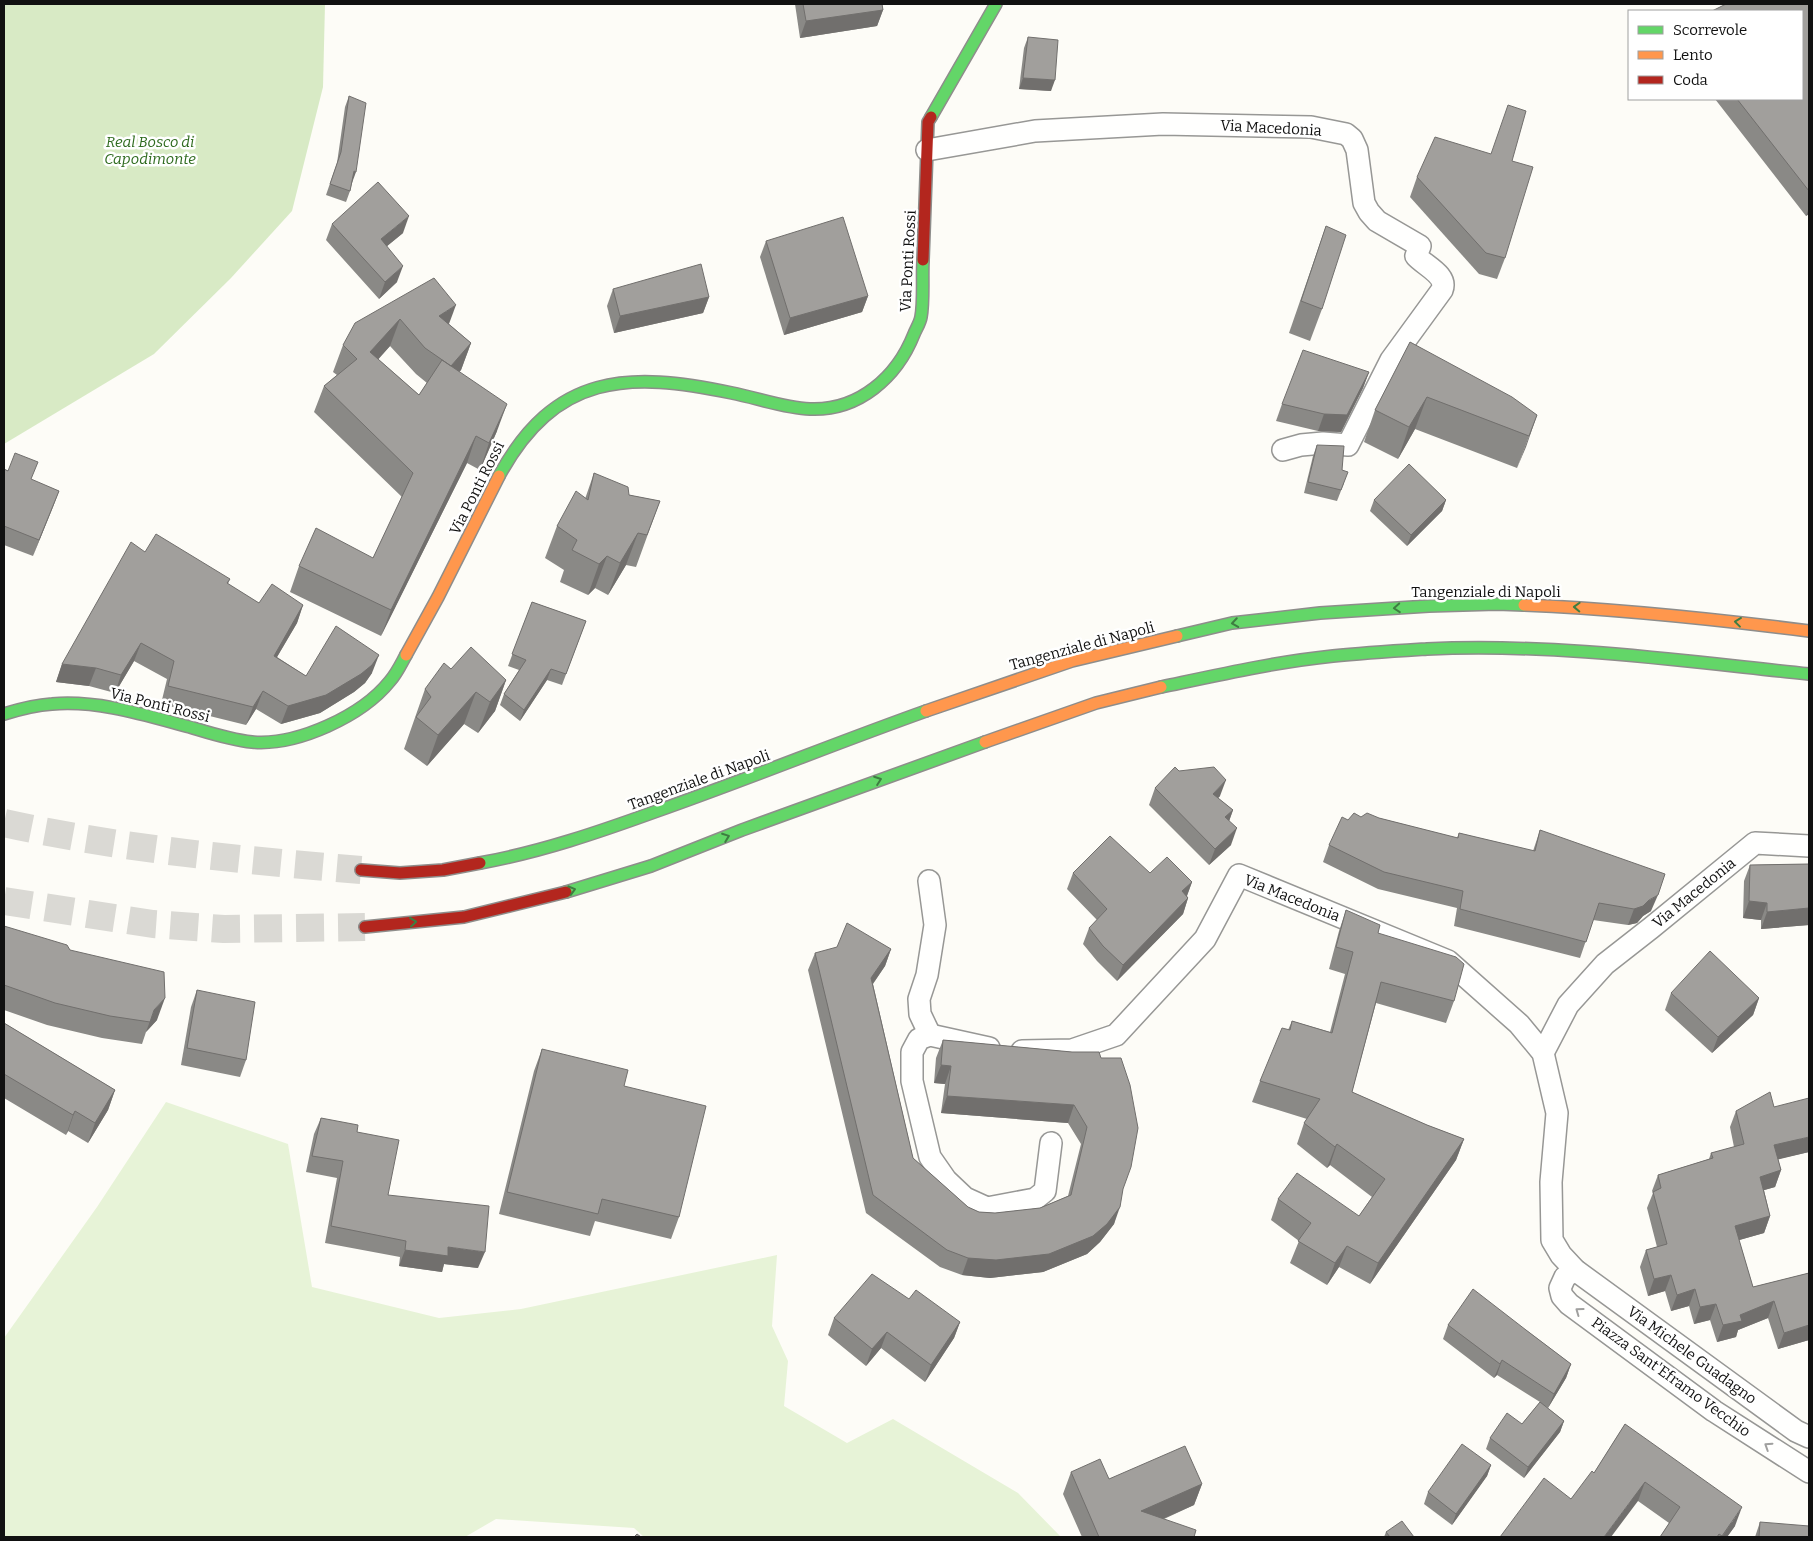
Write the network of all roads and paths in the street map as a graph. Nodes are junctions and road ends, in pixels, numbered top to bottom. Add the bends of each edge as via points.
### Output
1 (996, 4) edge
2 (927, 150) junction
3 (1283, 450) dead end
4 (1809, 631) edge
5 (1809, 674) edge
6 (4, 714) edge
7 (1809, 846) edge
8 (361, 870) tunnel mouth
9 (929, 881) dead end
10 (365, 927) tunnel mouth
11 (930, 1035) junction
12 (1543, 1053) junction
13 (1051, 1143) dead end
14 (1575, 1270) junction
15 (1809, 1437) edge
16 (1809, 1472) edge

1 - 2 main road, Via Ponti Rossi via 928,122
2 - 3 street, Via Macedonia via 1035,130 1163,124 1311,126 1346,134 1352,139 1357,150 1364,203 1369,212 1377,221 1420,246 1416,256 1442,278 1444,284 1391,360 1348,445 1301,445
2 - 6 main road, Via Ponti Rossi via 921,317 895,370 868,394 846,404 814,410 674,382 616,383 571,397 530,427 519,441 498,476 426,622 388,683 349,715 319,731 268,743 240,740 115,708 75,702 28,707
4 -> 8 main road, Tangenziale di Napoli via 1599,608 1497,604 1320,613 1232,623 1072,661 986,689 748,779 584,837 519,856 443,870 400,873
10 -> 5 main road via 464,917 570,891 651,866 899,772 1096,704 1159,687 1254,668 1332,656 1428,649 1504,648 1598,652
7 - 12 street, Via Macedonia via 1756,842 1605,964 1568,1005
9 - 11 street via 935,925 927,975 919,999 920,1014
11 - 12 street, Via Macedonia via 1004,1052 1072,1050 1116,1035 1205,939 1239,875 1448,961 1519,1024
11 - 13 street via 919,1040 912,1052 912,1080 930,1157 946,1180 966,1198 987,1208 1035,1199 1045,1191
12 - 14 street, Via Macedonia via 1557,1113 1551,1182 1552,1240
14 - 15 street, Via Michele Guadagno via 1796,1431
16 -> 14 street, Piazza Sant'Eframo Vecchio via 1714,1410 1569,1304 1560,1288 1565,1277

